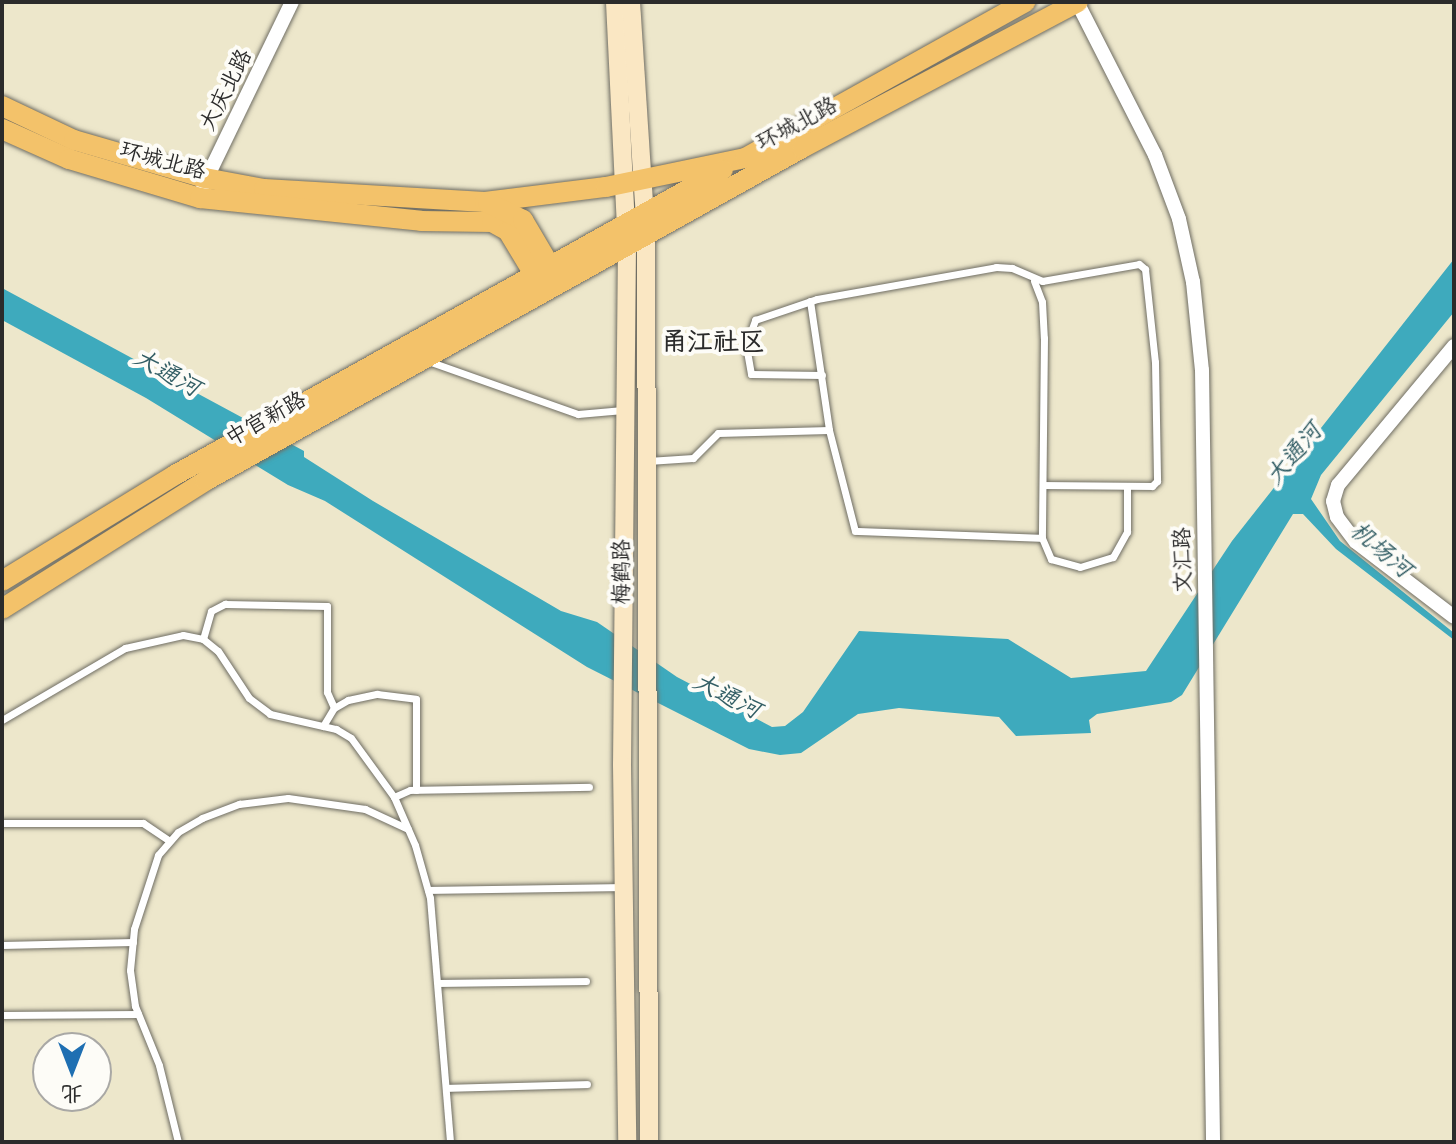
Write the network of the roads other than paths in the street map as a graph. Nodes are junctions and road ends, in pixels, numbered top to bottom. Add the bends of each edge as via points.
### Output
1 (292, 2) edge
2 (615, 2) edge
3 (631, 2) edge
4 (1025, 2) edge
5 (1078, 2) edge
6 (2, 106) edge
7 (2, 129) edge
8 (745, 158) junction
9 (633, 181) junction
10 (203, 188) junction
11 (485, 202) junction
12 (635, 217) junction
13 (636, 240) junction
14 (541, 268) junction
15 (1034, 281) junction
16 (552, 287) junction
17 (810, 301) junction
18 (1454, 346) edge
19 (423, 359) junction
20 (822, 375) junction
21 (626, 410) junction
22 (829, 430) junction
23 (646, 461) junction
24 (1044, 485) junction
25 (1127, 486) junction
26 (1042, 538) junction
27 (2, 581) edge
28 (2, 609) edge
29 (1454, 617) edge
30 (203, 639) junction
31 (334, 708) junction
32 (2, 720) edge
33 (323, 726) junction
34 (589, 787) dead end
35 (416, 790) junction
36 (394, 797) junction
37 (2, 823) edge
38 (408, 829) junction
39 (170, 841) junction
40 (624, 887) junction
41 (428, 890) junction
42 (133, 942) junction
43 (2, 945) edge
44 (586, 981) dead end
45 (440, 983) junction
46 (138, 1014) junction
47 (2, 1015) edge
48 (587, 1084) dead end
49 (446, 1088) junction
50 (178, 1142) edge
51 (450, 1142) edge
52 (627, 1142) edge
53 (649, 1142) edge
54 (1213, 1142) edge

1 - 10 street, 大庆北路
2 - 9 street, 梅鹤路
3 - 9 street, 梅鹤路
4 - 8 main road, 环城北路
5 - 13 main road, 环城北路
5 - 54 street, 文汇路 via 1155,155 1179,219 1193,282 1202,370
6 - 10 main road, 环城北路 via 74,140
7 - 10 main road, 环城北路 via 69,159
8 - 9 main road, 环城北路
8 - 12 main road, 环城北路
9 - 11 main road, 环城北路
9 - 12 street, 梅鹤路
10 - 11 main road, 环城北路
10 - 14 main road, 环城北路 via 421,221 492,222 508,231
11 - 14 main road, 环城北路 via 523,220
12 - 13 street, 梅鹤路
12 - 14 main road, 环城北路
13 - 16 main road, 环城北路
13 - 21 street, 梅鹤路
13 - 23 street, 梅鹤路
14 - 16 main road, 环城北路
14 - 27 main road, 中官新路 via 175,475
15 - 17 lane via 1012,268 996,267
15 - 24 lane via 1042,302
15 - 25 lane via 1128,263 1145,269 1155,362 1157,481 1152,486
16 - 19 main road, 中官新路
17 - 20 lane
17 - 20 lane via 755,320 749,330 746,368 751,374
18 - 29 street via 1338,485 1333,501 1337,517 1356,542
19 - 21 lane via 578,414
19 - 28 main road, 中官新路 via 205,481
20 - 22 lane
21 - 40 street, 梅鹤路
22 - 23 lane via 718,433 693,458
22 - 26 lane via 851,523 861,534
23 - 53 street, 梅鹤路
24 - 25 lane
24 - 26 lane
25 - 26 lane via 1127,532 1113,557 1066,567 1051,559
30 - 31 lane via 211,611 225,604 327,606 327,692
30 - 32 lane via 183,635 125,648
30 - 33 lane via 218,651 249,698 270,714
31 - 33 lane
31 - 35 lane via 377,694 416,699
33 - 36 lane via 351,738
34 - 35 lane
35 - 36 lane
36 - 38 lane
37 - 39 lane via 143,823
38 - 39 lane via 365,809 288,798 239,804 202,818
38 - 41 lane
39 - 42 lane via 158,855
40 - 41 lane
40 - 52 street, 梅鹤路
41 - 45 lane
42 - 43 lane
42 - 46 lane via 130,970
44 - 45 lane
45 - 49 lane
46 - 47 lane
46 - 50 lane via 159,1065
48 - 49 lane
49 - 51 lane

